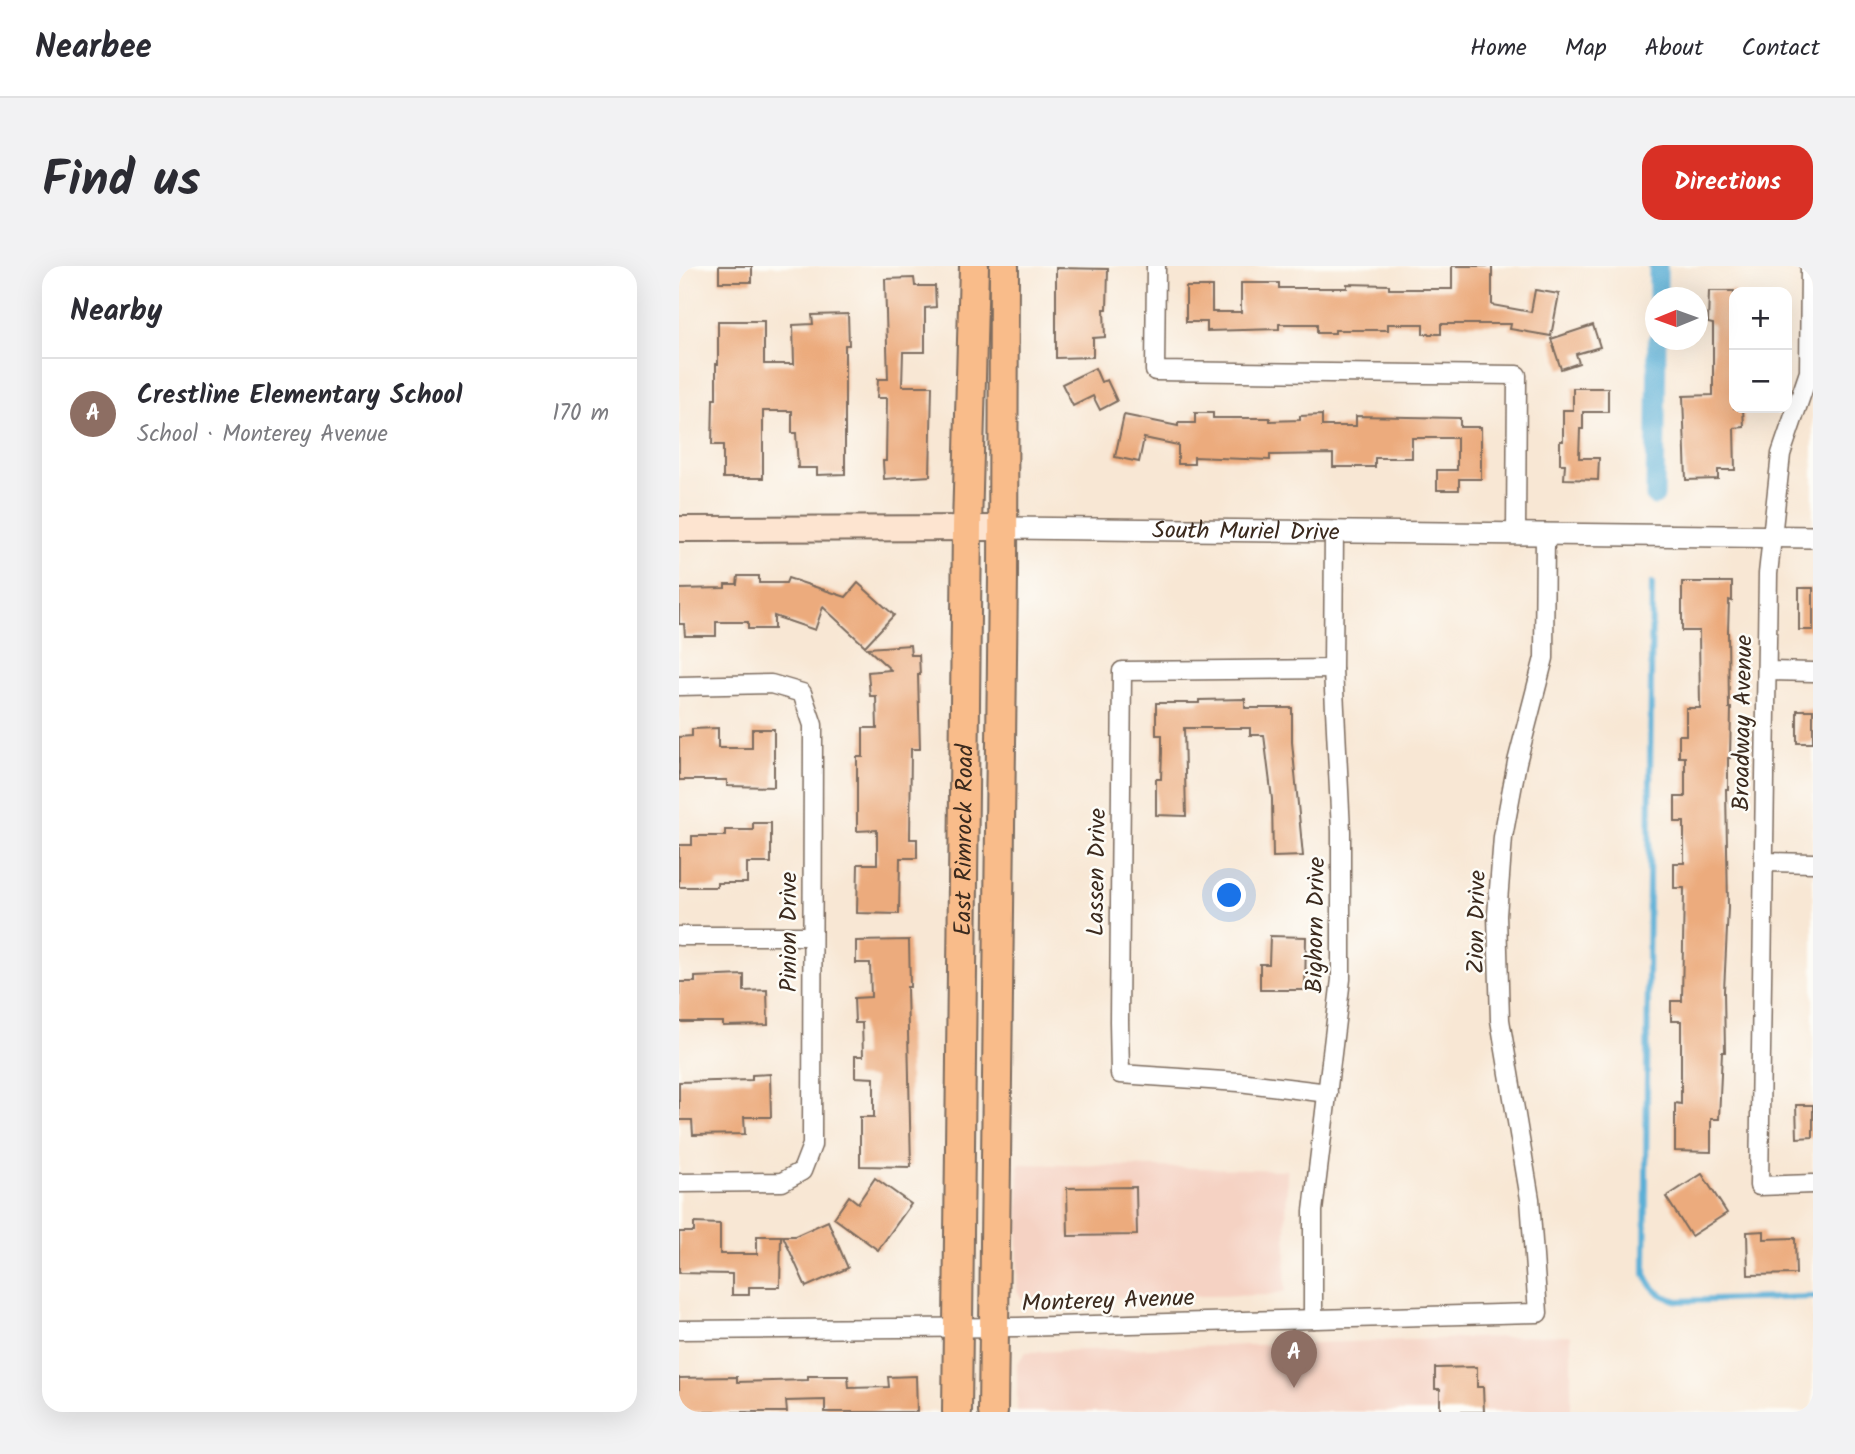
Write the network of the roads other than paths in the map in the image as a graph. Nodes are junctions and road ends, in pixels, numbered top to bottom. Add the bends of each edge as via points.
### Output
1 (974, 266) edge
2 (1004, 266) edge
3 (1156, 266) edge
4 (1810, 266) edge
5 (967, 527) junction
6 (1003, 528) junction
7 (679, 529) edge
8 (1334, 531) junction
9 (1516, 533) junction
10 (1545, 533) junction
11 (1771, 536) junction
12 (1813, 537) edge
13 (1333, 669) junction
14 (1767, 671) junction
15 (1813, 672) edge
16 (679, 686) edge
17 (1764, 862) junction
18 (1813, 863) edge
19 (679, 936) edge
20 (812, 936) junction
21 (1328, 1093) junction
22 (679, 1183) edge
23 (1813, 1184) edge
24 (1538, 1313) joint
25 (1313, 1319) junction
26 (957, 1327) junction
27 (994, 1327) junction
28 (679, 1330) edge
29 (957, 1412) edge
30 (993, 1412) edge

1 - 5 main road, East Rimrock Road
2 - 6 main road, East Rimrock Road
3 - 9 street via 1155,371 1517,375
4 - 11 street, Broadway Avenue via 1809,372 1781,454
5 - 6 main road, South Muriel Drive
5 - 7 main road, South Muriel Drive
5 - 26 main road, East Rimrock Road
6 - 8 street, South Muriel Drive
6 - 27 main road, East Rimrock Road
8 - 9 street, South Muriel Drive
8 - 13 street, Bighorn Drive
9 - 10 street, South Muriel Drive
10 - 11 street, South Muriel Drive
10 - 24 street, Zion Drive via 1544,658 1503,837 1497,915 1500,1020 1530,1199
11 - 12 street, South Muriel Drive
11 - 14 street, Broadway Avenue
13 - 21 street, Bighorn Drive via 1342,831 1341,965
13 - 21 street, Lassen Drive via 1122,671 1120,1074
14 - 15 street
14 - 17 street, Broadway Avenue
16 - 20 street, Pinion Drive via 771,684 802,693 813,725
17 - 18 street
17 - 23 street, Broadway Avenue via 1759,1185
19 - 20 street
20 - 22 street, Pinion Drive via 812,1145 802,1171 782,1182
21 - 25 street, Bighorn Drive via 1313,1211
24 - 25 street, Monterey Avenue
25 - 27 street, Monterey Avenue
26 - 27 street, Monterey Avenue
26 - 28 street, Monterey Avenue
26 - 29 main road, East Rimrock Road
27 - 30 main road, East Rimrock Road

